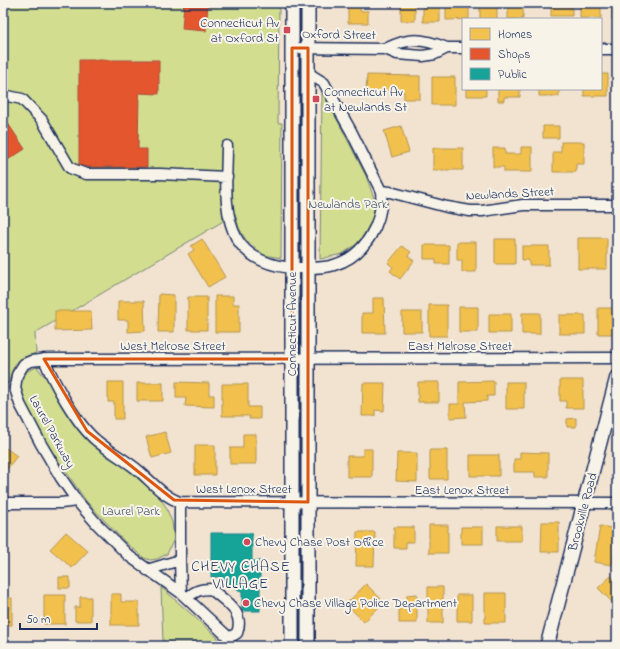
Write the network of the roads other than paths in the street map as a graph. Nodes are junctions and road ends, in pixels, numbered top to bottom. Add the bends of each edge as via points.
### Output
1 (292, 3) edge
2 (308, 3) edge
3 (292, 48) junction
4 (308, 48) junction
5 (447, 48) junction
6 (462, 48) edge
7 (385, 49) junction
8 (602, 49) edge
9 (617, 49) edge
10 (308, 73) junction
11 (3, 95) edge
12 (227, 146) dead end
13 (227, 177) junction
14 (381, 191) junction
15 (617, 204) edge
16 (301, 268) junction
17 (617, 358) edge
18 (44, 359) junction
19 (301, 359) junction
20 (617, 377) edge
21 (77, 501) junction
22 (180, 502) junction
23 (292, 502) junction
24 (308, 502) junction
25 (3, 503) edge
26 (585, 503) junction
27 (617, 503) edge
28 (180, 560) junction
29 (147, 570) junction
30 (184, 596) junction
31 (230, 642) edge
32 (292, 646) edge
33 (308, 646) edge
34 (547, 646) edge

1 - 3 main road, Connecticut Avenue
2 - 4 main road, Connecticut Avenue
3 - 4 street, Oxford Street
3 - 16 main road, Connecticut Avenue
4 - 7 street, Oxford Street
4 - 10 main road, Connecticut Avenue
5 - 6 street, Oxford Street
5 - 7 street, Oxford Street via 423,56 398,54
5 - 7 street, Oxford Street via 410,40
8 - 9 street
10 - 14 street via 324,83
10 - 16 main road, Connecticut Avenue
11 - 13 street via 22,99 42,120 70,168 86,174
12 - 13 street
13 - 16 street via 229,220 238,239 250,254 281,267
14 - 15 street, Newlands Street via 470,211 523,205
14 - 16 street via 379,219 360,250 334,266
16 - 19 main road, Connecticut Avenue
17 - 19 street, East Melrose Street
18 - 19 street, West Melrose Street
18 - 21 street, Laurel Parkway via 24,364 17,376 15,388 20,404 41,444
18 - 22 street, Laurel Parkway via 49,372 86,431 123,458 168,497
19 - 23 main road, Connecticut Avenue
19 - 24 main road, Connecticut Avenue
20 - 26 main road, Brookville Road
21 - 25 street
21 - 29 street, Laurel Parkway via 129,556
22 - 23 street, West Lenox Street
22 - 28 street
23 - 24 street, West Lenox Street
23 - 32 main road, Connecticut Avenue
24 - 26 street, East Lenox Street
24 - 33 main road, Connecticut Avenue
26 - 27 street, East Lenox Street
26 - 34 main road, Brookville Road
28 - 29 street
28 - 30 street
29 - 30 street, Laurel Parkway
30 - 31 street, Laurel Parkway
30 - 31 street via 202,589 211,589 237,612 240,627 238,634

